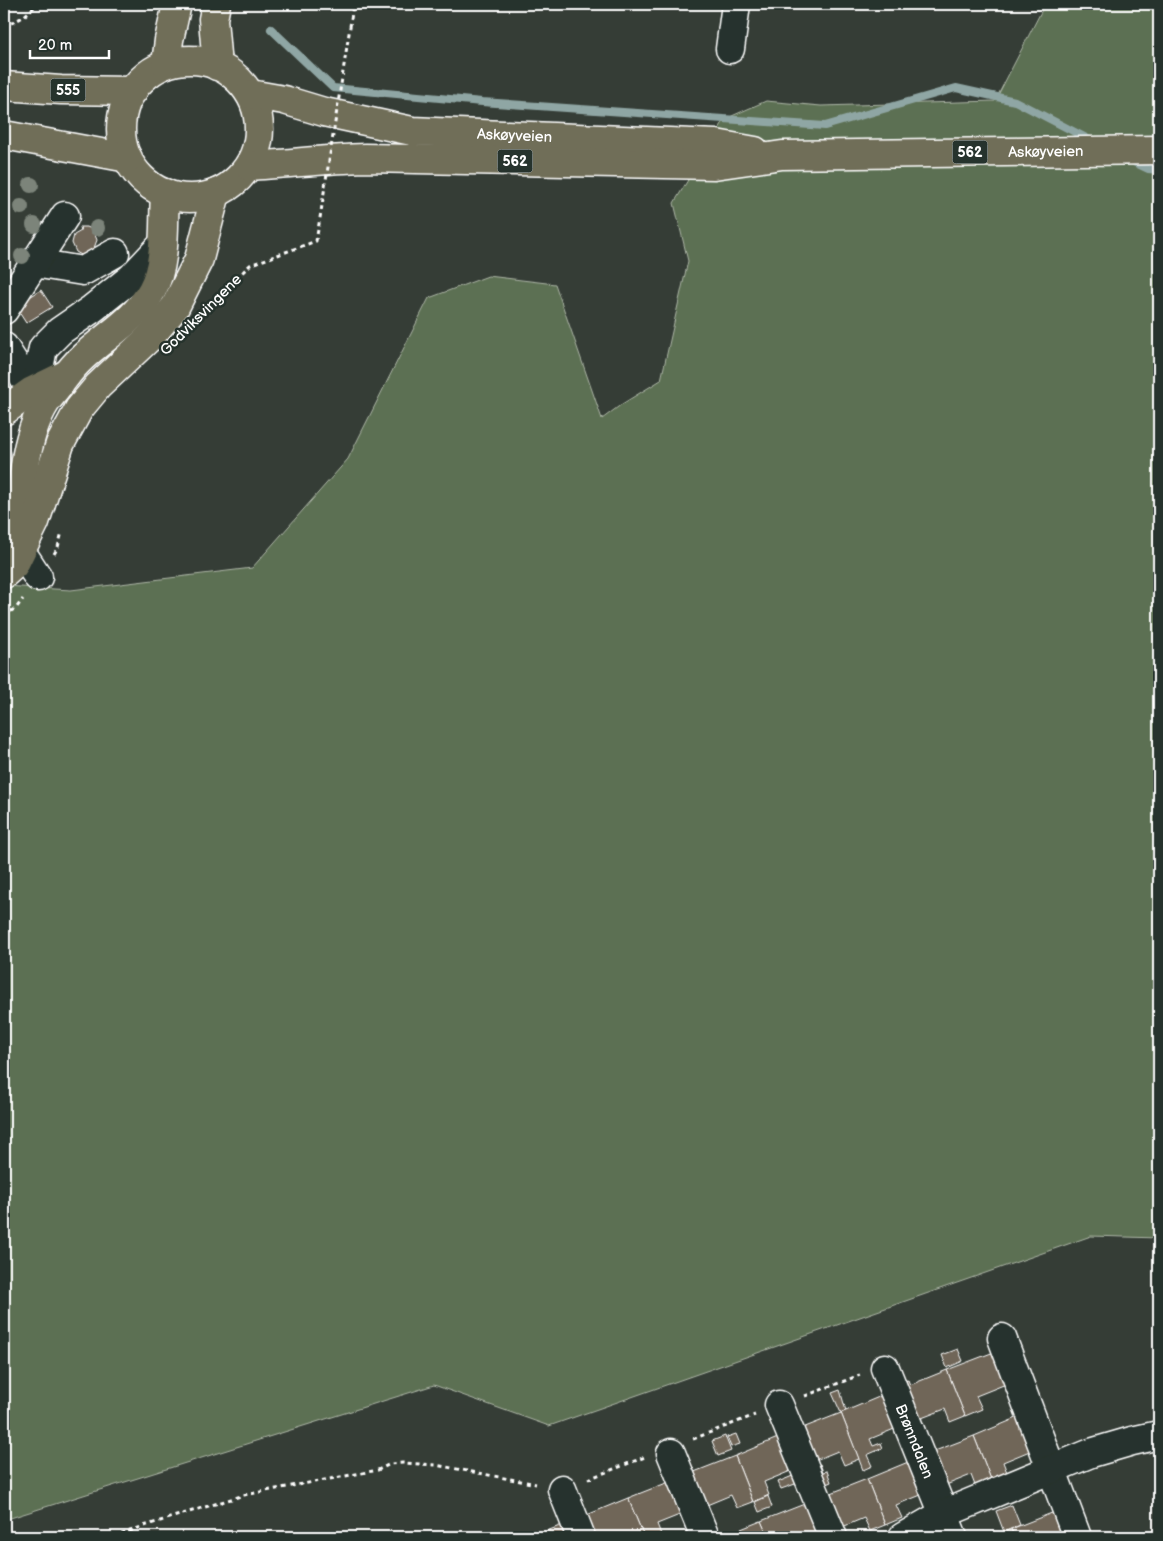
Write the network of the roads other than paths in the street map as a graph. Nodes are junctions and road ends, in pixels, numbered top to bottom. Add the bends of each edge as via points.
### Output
1 (177, 4) edge
2 (216, 4) edge
3 (736, 4) edge
4 (730, 49) dead end
5 (166, 64) junction
6 (218, 66) junction
7 (4, 86) edge
8 (133, 91) junction
9 (250, 94) junction
10 (4, 135) edge
11 (1159, 150) edge
12 (782, 155) junction
13 (128, 158) junction
14 (249, 166) junction
15 (164, 193) junction
16 (216, 193) junction
17 (65, 216) dead end
18 (162, 245) junction
19 (115, 253) dead end
20 (34, 263) junction
21 (4, 310) edge
22 (4, 347) edge
23 (67, 374) junction
24 (33, 391) junction
25 (80, 409) junction
26 (4, 411) edge
27 (10, 549) edge
28 (4, 574) edge
29 (38, 578) road end
30 (1002, 1338) dead end
31 (885, 1368) road end
32 (780, 1406) road end
33 (1158, 1439) edge
34 (670, 1450) road end
35 (1051, 1471) junction
36 (562, 1489) road end
37 (948, 1526) edge
38 (581, 1537) edge
39 (705, 1537) edge
40 (833, 1537) edge
41 (903, 1537) edge
42 (1077, 1537) edge

1 - 5 main road
2 - 6 main road via 213,19
3 - 4 street
5 - 6 main road via 192,60
5 - 8 main road via 153,71
6 - 9 main road via 230,72
7 - 8 main road, 555
8 - 13 main road via 125,107 122,124 122,141
9 - 12 main road, Askøyveien / 562 via 412,131 716,144
9 - 14 main road via 256,107 259,130
10 - 13 main road
11 - 12 main road, Askøyveien / 562
12 - 14 main road, Askøyveien / 562 via 714,165 365,158
13 - 15 main road via 149,184
14 - 16 main road via 240,177
15 - 16 main road via 190,198
15 - 18 main road
16 - 25 main road, Godviksvingene via 199,259 176,307 150,337 98,386
17 - 20 street
18 - 23 main road via 161,264 152,289 134,316
18 - 24 street via 131,278 60,331 43,348
19 - 20 street via 83,271
20 - 21 street
22 - 24 street
23 - 24 main road
23 - 25 street via 80,394
23 - 27 main road via 34,426
24 - 26 main road
25 - 27 main road, Godviksvingene via 60,444 35,522
27 - 28 main road, Godviksvingene via 14,565
27 - 29 street
30 - 35 street
31 - 37 street, Brønndalen
32 - 40 street
33 - 35 street via 1091,1452
34 - 39 street
35 - 37 street
35 - 42 street
36 - 38 street
37 - 41 street

